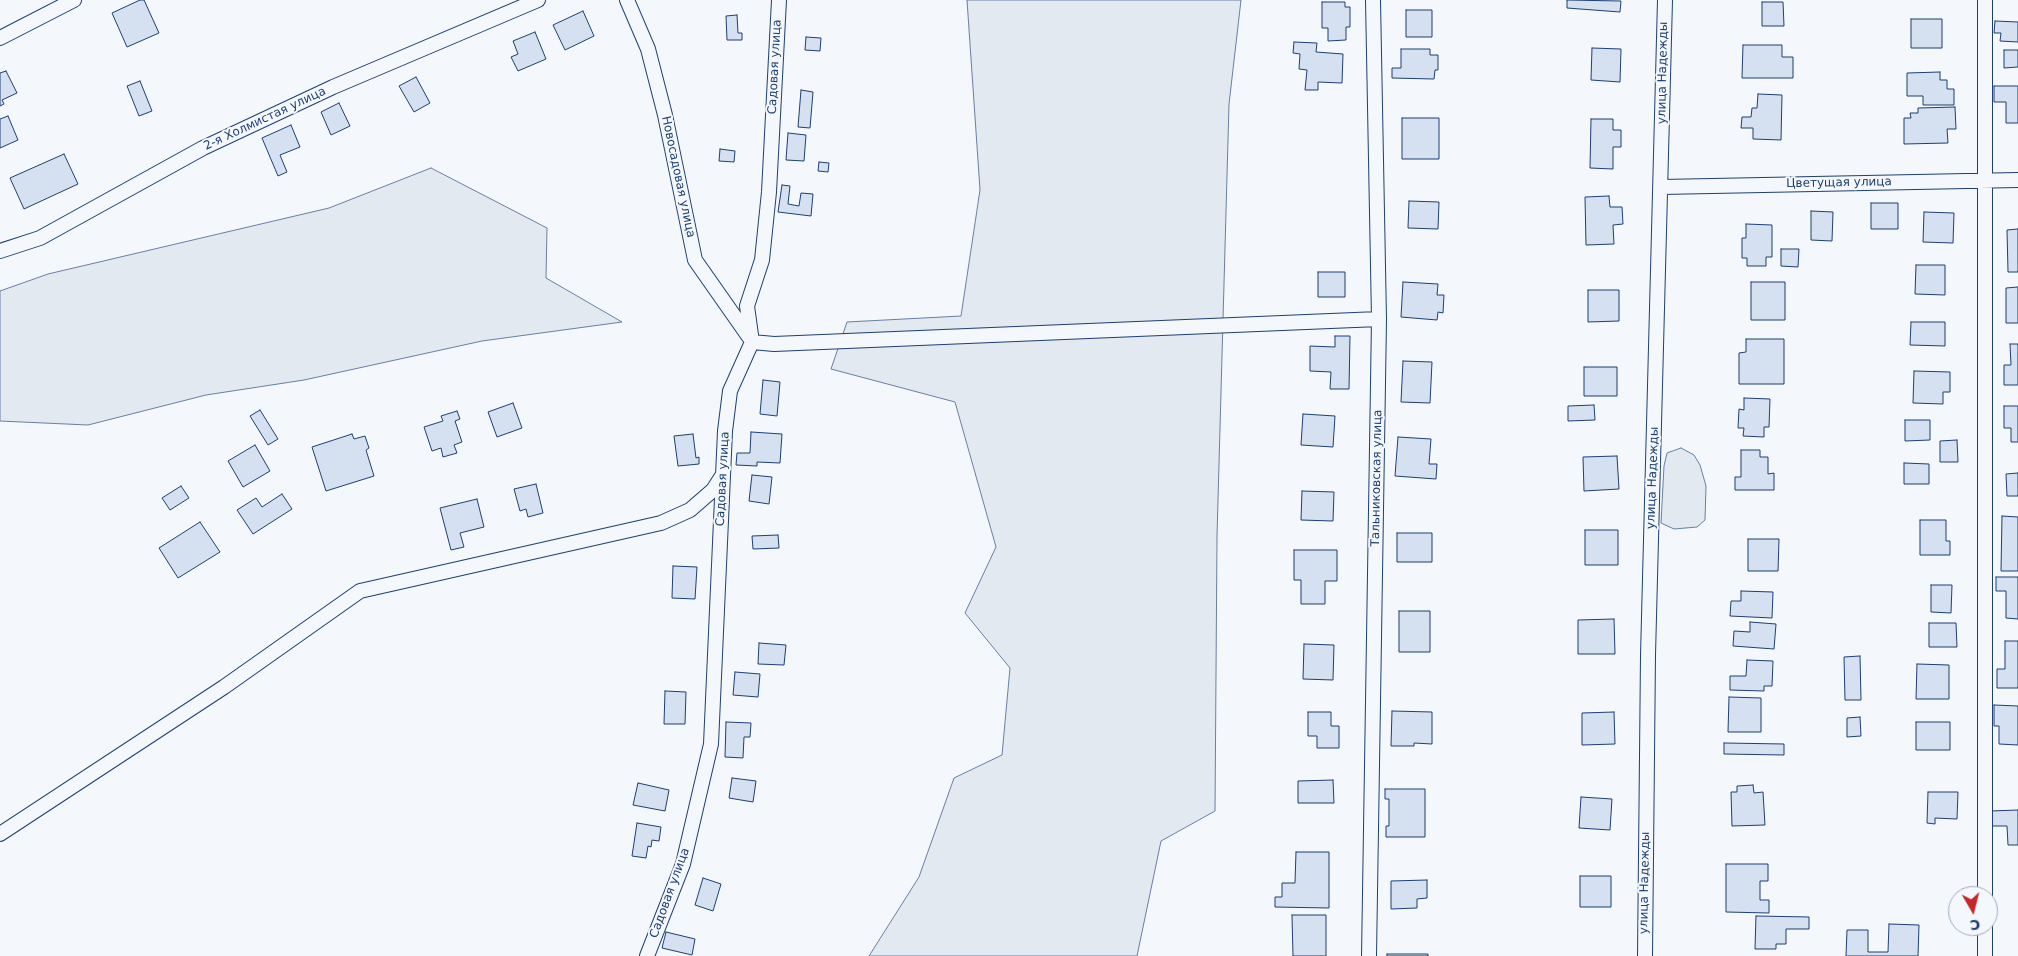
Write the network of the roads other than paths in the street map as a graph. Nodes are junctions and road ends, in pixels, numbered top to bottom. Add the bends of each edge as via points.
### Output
1 (74, 0) edge
2 (538, 0) edge
3 (627, 0) edge
4 (779, 0) edge
5 (1374, 0) edge
6 (1665, 0) edge
7 (1985, 0) edge
8 (0, 38) edge
9 (1986, 179) junction
10 (2018, 180) edge
11 (1661, 186) junction
12 (0, 251) edge
13 (1379, 319) junction
14 (752, 342) junction
15 (723, 475) junction
16 (0, 834) edge
17 (1985, 886) edge
18 (1985, 936) edge
19 (647, 956) edge
20 (1369, 956) edge
21 (1645, 956) edge
22 (1984, 956) edge

1 - 8 street
2 - 12 street, 2-я Холмистая улица via 333,87 220,140 40,238
3 - 14 street, Новосадовая улица via 648,49 695,260
4 - 14 street, Садовая улица via 769,192 762,260 747,306
5 - 13 street, Тальниковская улица
6 - 11 street, улица Надежды
7 - 9 street
9 - 10 street, Цветущая улица
9 - 11 street, Цветущая улица
9 - 17 street
11 - 21 street, улица Надежды via 1648,655
13 - 14 street via 774,344
13 - 20 street, Тальниковская улица
14 - 15 street, Садовая улица via 730,391
15 - 16 street via 713,490 690,510 661,523 360,591 224,687
15 - 19 street, Садовая улица via 711,744 683,864
18 - 22 street

